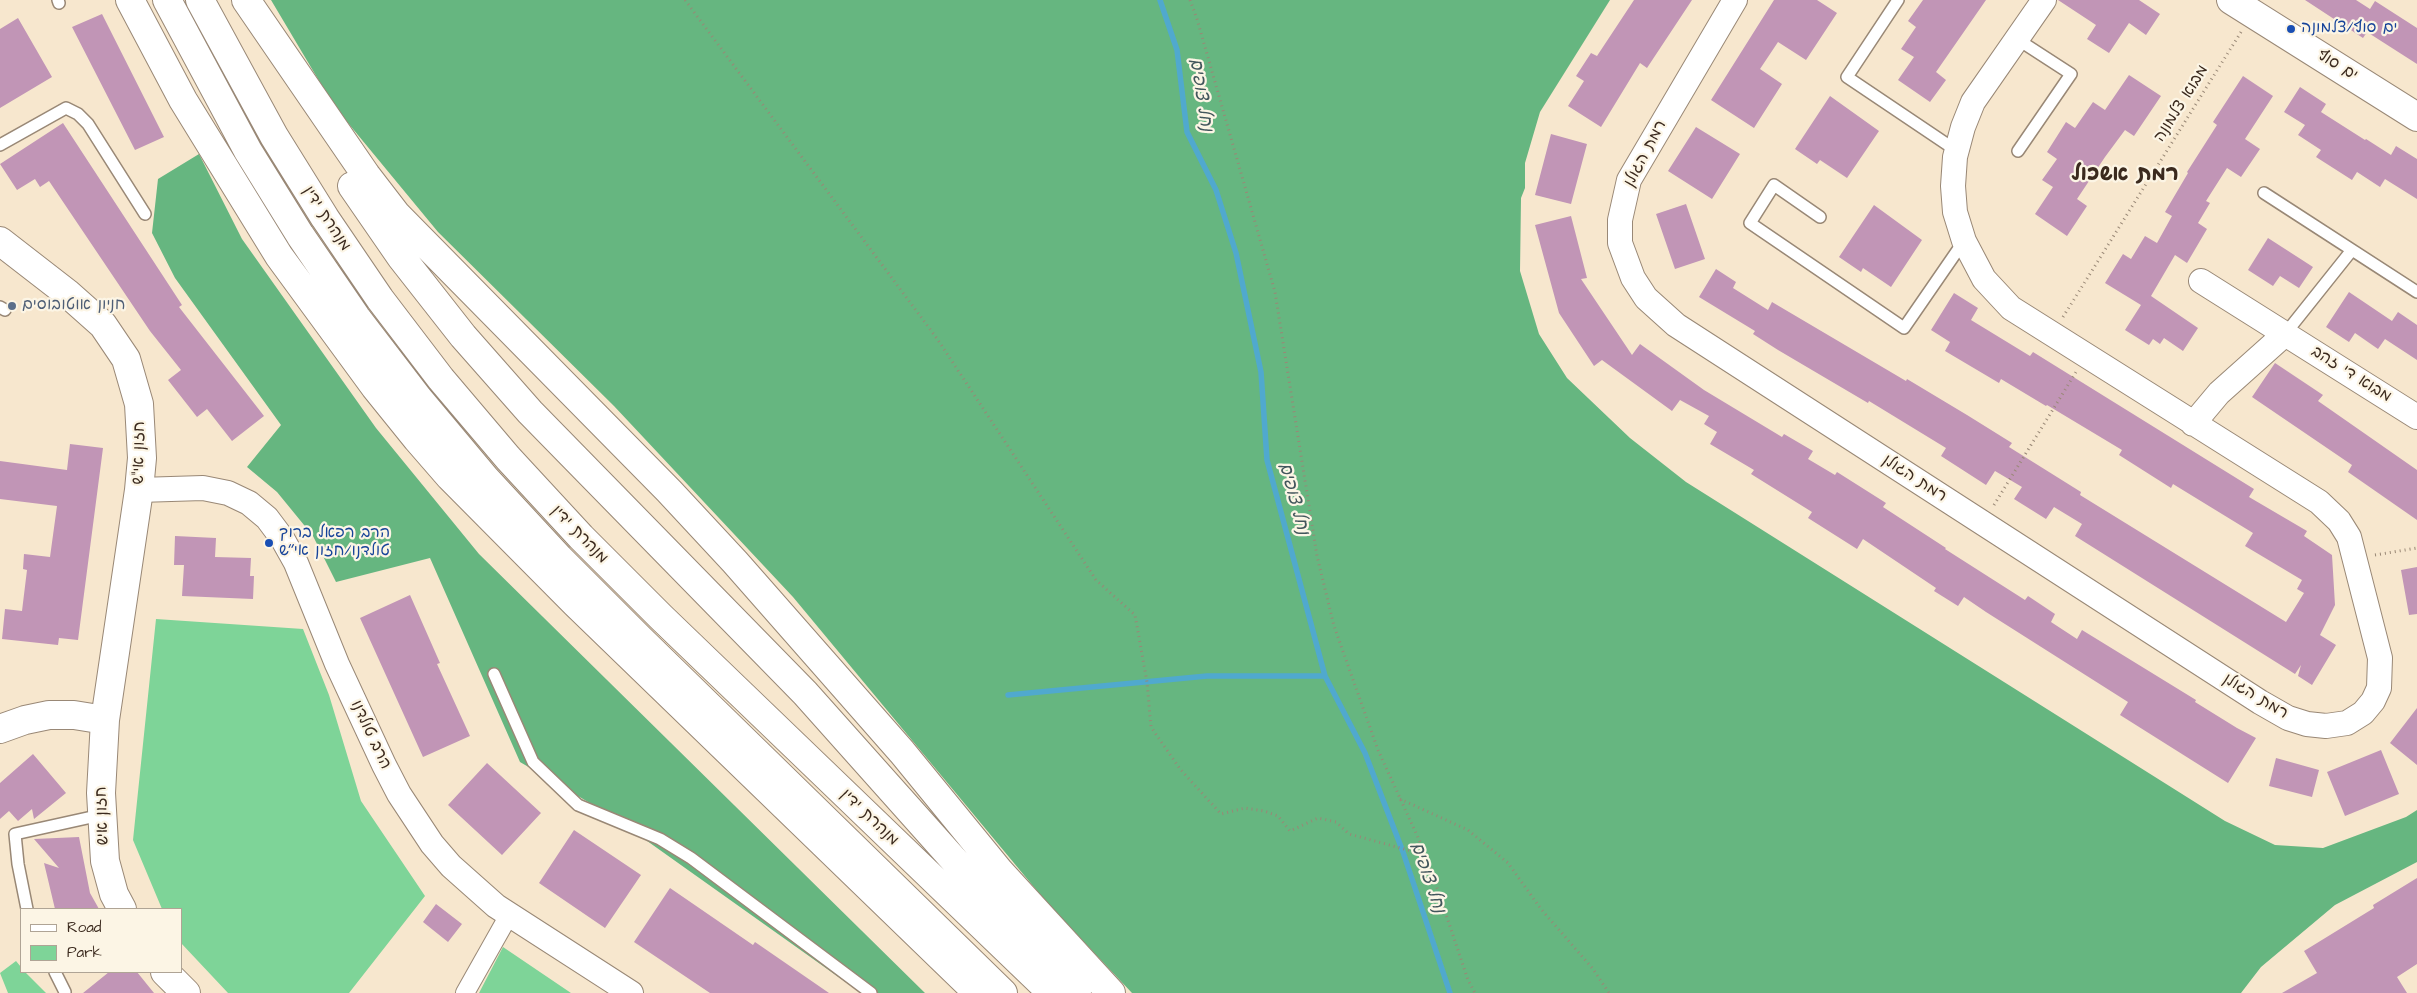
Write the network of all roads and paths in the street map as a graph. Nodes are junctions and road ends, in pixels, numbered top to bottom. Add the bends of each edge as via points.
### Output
1 (130, 0) edge
2 (167, 0) edge
3 (200, 0) edge
4 (246, 0) edge
5 (685, 0) edge
6 (1190, 0) edge
7 (1735, 0) edge
8 (1898, 0) edge
9 (2044, 0) edge
10 (2243, 5) edge
11 (2017, 39) junction
12 (2417, 117) edge
13 (0, 145) edge
14 (2018, 150) dead end
15 (1956, 151) junction
16 (2264, 193) dead end
17 (145, 214) dead end
18 (1820, 217) dead end
19 (0, 241) edge
20 (1964, 242) junction
21 (2352, 250) junction
22 (2201, 281) dead end
23 (2417, 292) edge
24 (2285, 334) junction
25 (2052, 335) junction
26 (2086, 357) junction
27 (2417, 417) edge
28 (2193, 424) junction
29 (140, 490) junction
30 (1983, 523) junction
31 (2417, 548) edge
32 (2354, 558) junction
33 (494, 674) dead end
34 (105, 720) junction
35 (0, 729) edge
36 (1400, 799) junction
37 (101, 815) junction
38 (1426, 855) junction
39 (27, 908) edge
40 (121, 908) edge
41 (509, 915) junction
42 (56, 973) edge
43 (166, 973) edge
44 (65, 992) dead end
45 (186, 993) edge
46 (464, 993) edge
47 (631, 993) edge
48 (871, 993) edge
49 (978, 993) edge
50 (1003, 993) edge
51 (1052, 993) edge
52 (1077, 993) edge
53 (1111, 993) edge
54 (1475, 993) edge
55 (1609, 993) edge

1 - 49 main road via 183,100 279,256 417,439 450,477 576,604
2 - 50 main road, מנהרת ידין via 248,151 300,234 356,317 418,398 559,558
3 - 51 main road, מנהרת ידין via 274,136 325,218 402,328 508,458 654,611
4 - 52 main road via 293,97 401,257 463,336 530,412 805,694
4 - 53 main road via 396,214 735,562 902,752 1000,872
5 - 38 path via 938,340 1096,580 1135,615 1151,727 1180,769 1220,814 1245,808 1264,811 1278,816 1290,831 1318,818 1336,822 1349,834
6 - 36 path via 1275,292 1316,556 1334,626 1378,750
7 - 30 street, רמת הגולן via 1629,180 1620,220 1620,242 1633,278 1646,298 1676,325
8 - 15 lane via 1847,77
9 - 11 street, רמת הגולן
10 - 12 main road, ים סוף
10 - 25 path, מבוא צלמונה
11 - 14 lane via 2071,74
11 - 15 street, רמת הגולן via 1973,102
13 - 17 lane via 66,108 88,124
15 - 20 street, רמת הגולן via 1955,212
16 - 21 lane
18 - 20 lane via 1774,185 1750,224 1904,328
19 - 29 main road, חזון אי"ש via 92,314 120,348 139,404 142,438
20 - 25 street, רמת הגולן via 1984,279 1996,293
21 - 23 lane
21 - 24 lane
22 - 24 street, מבוא די זהב
24 - 27 street, מבוא די זהב
24 - 28 street via 2219,393
25 - 26 street, רמת הגולן
26 - 28 street, רמת הגולן
26 - 30 path
28 - 32 street, רמת הגולן via 2319,502 2339,521 2349,537
29 - 34 main road, חזון אי"ש
29 - 41 street, הרב טולדנו via 203,488 228,493 249,503 267,518 296,563 353,701 399,794 432,844 451,866
30 - 32 street, רמת הגולן via 2260,702 2288,718 2326,726 2347,723 2363,713 2374,701 2379,688 2380,658
31 - 32 path
33 - 48 lane via 532,762 578,805 660,839 691,858
34 - 35 main road via 49,715
34 - 37 main road, חזון איש
36 - 38 path
36 - 55 path via 1468,830 1508,862 1541,909 1593,969
37 - 39 lane via 15,834
37 - 40 main road, חזון איש via 105,861
38 - 54 path
41 - 46 street
41 - 47 street, הרב טולדנו
42 - 44 lane
43 - 45 main road

